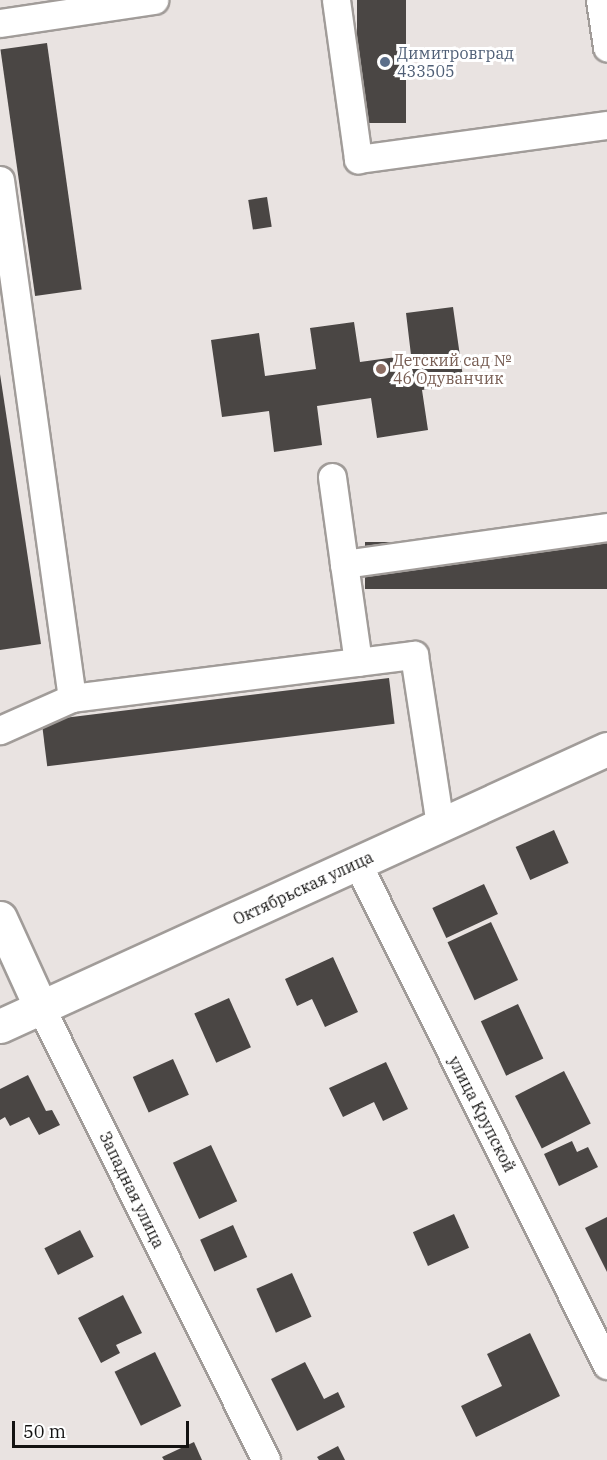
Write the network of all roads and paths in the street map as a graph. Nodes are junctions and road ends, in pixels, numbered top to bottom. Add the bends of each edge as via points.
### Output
1 (154, 0) edge
2 (336, 0) edge
3 (600, 0) edge
4 (0, 23) edge
5 (607, 48) edge
6 (607, 124) edge
7 (0, 180) edge
8 (7, 279) edge
9 (332, 477) dead end
10 (607, 527) edge
11 (344, 564) junction
12 (358, 662) junction
13 (72, 698) junction
14 (0, 730) edge
15 (607, 749) edge
16 (440, 824) junction
17 (357, 863) junction
18 (0, 918) edge
19 (41, 1008) junction
20 (0, 1026) edge
21 (607, 1365) edge
22 (266, 1460) edge

1 - 4 street
2 - 6 street via 358,159
3 - 5 street
7 - 8 street
8 - 13 street
9 - 11 street
10 - 11 street
11 - 12 street
12 - 13 street
12 - 16 street via 414,655
13 - 14 street
15 - 16 main road, Октябрьская улица
16 - 17 main road, Октябрьская улица
17 - 19 main road, Октябрьская улица
17 - 21 street, улица Крупской
18 - 19 main road, Западная улица
19 - 20 main road, Октябрьская улица
19 - 22 street, Западная улица

